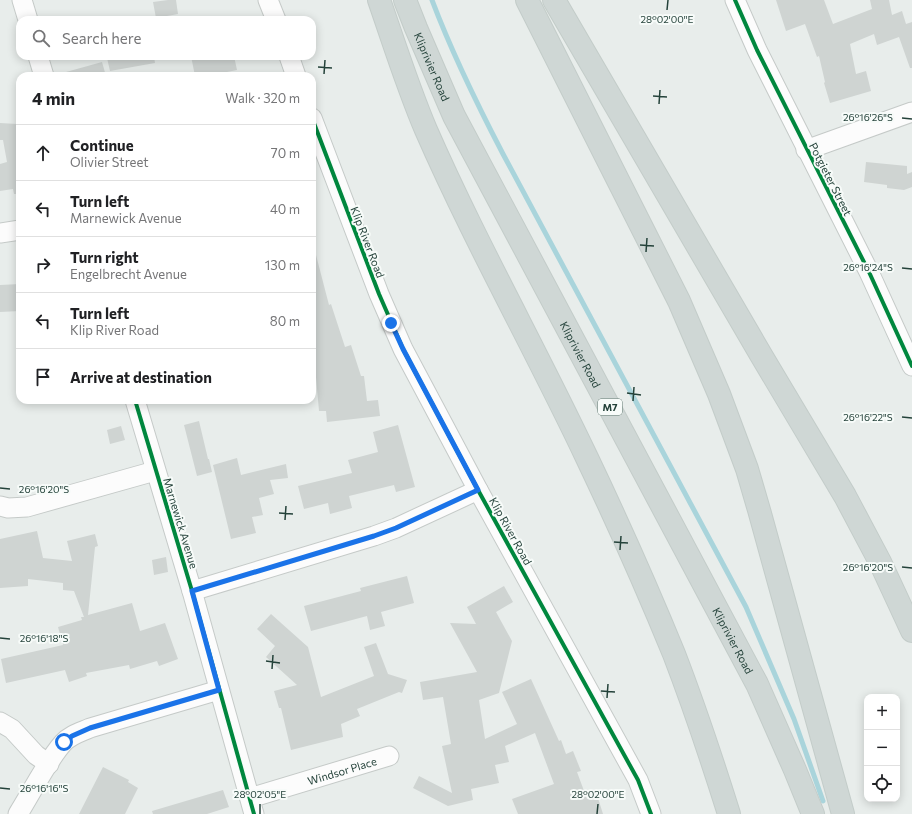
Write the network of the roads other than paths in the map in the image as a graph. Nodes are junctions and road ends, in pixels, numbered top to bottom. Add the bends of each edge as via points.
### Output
1 (22, 0) edge
2 (268, 0) edge
3 (379, 0) edge
4 (406, 0) edge
5 (527, 0) edge
6 (554, 0) edge
7 (735, 0) edge
8 (27, 16) edge
9 (274, 16) edge
10 (39, 60) edge
11 (290, 60) edge
12 (43, 72) edge
13 (295, 72) edge
14 (912, 112) edge
15 (316, 129) edge
16 (806, 150) junction
17 (16, 231) edge
18 (0, 234) edge
19 (912, 366) edge
20 (136, 404) edge
21 (155, 471) junction
22 (478, 490) junction
23 (0, 506) edge
24 (192, 591) junction
25 (912, 631) edge
26 (219, 690) junction
27 (0, 722) edge
28 (389, 756) dead end
29 (49, 764) junction
30 (252, 806) edge
31 (18, 814) edge
32 (651, 814) edge
33 (729, 814) edge
34 (813, 814) edge
35 (843, 814) edge

1 - 8 street
2 - 9 street
3 - 33 main road via 426,129 580,442 635,561 674,655
4 - 34 main road, Kliprivier Road / M7 via 454,116 757,684
5 - 35 main road via 679,301 719,394 760,510
6 - 25 main road via 845,496 880,562
7 - 16 street, Potgieter Street
10 - 12 street
11 - 13 street
14 - 16 street
15 - 22 street, Klip River Road via 391,323
16 - 19 street, Potgieter Street via 869,272
17 - 18 street
20 - 21 street, Marnewick Avenue
21 - 23 street via 27,508
21 - 24 street, Marnewick Avenue
22 - 24 street via 374,536
22 - 32 street, Klip River Road via 638,780
24 - 26 street, Marnewick Avenue
26 - 29 street via 80,732 64,742
26 - 30 street, Marnewick Avenue
27 - 29 street via 12,729 36,755
28 - 30 street, Windsor Place
29 - 31 street

